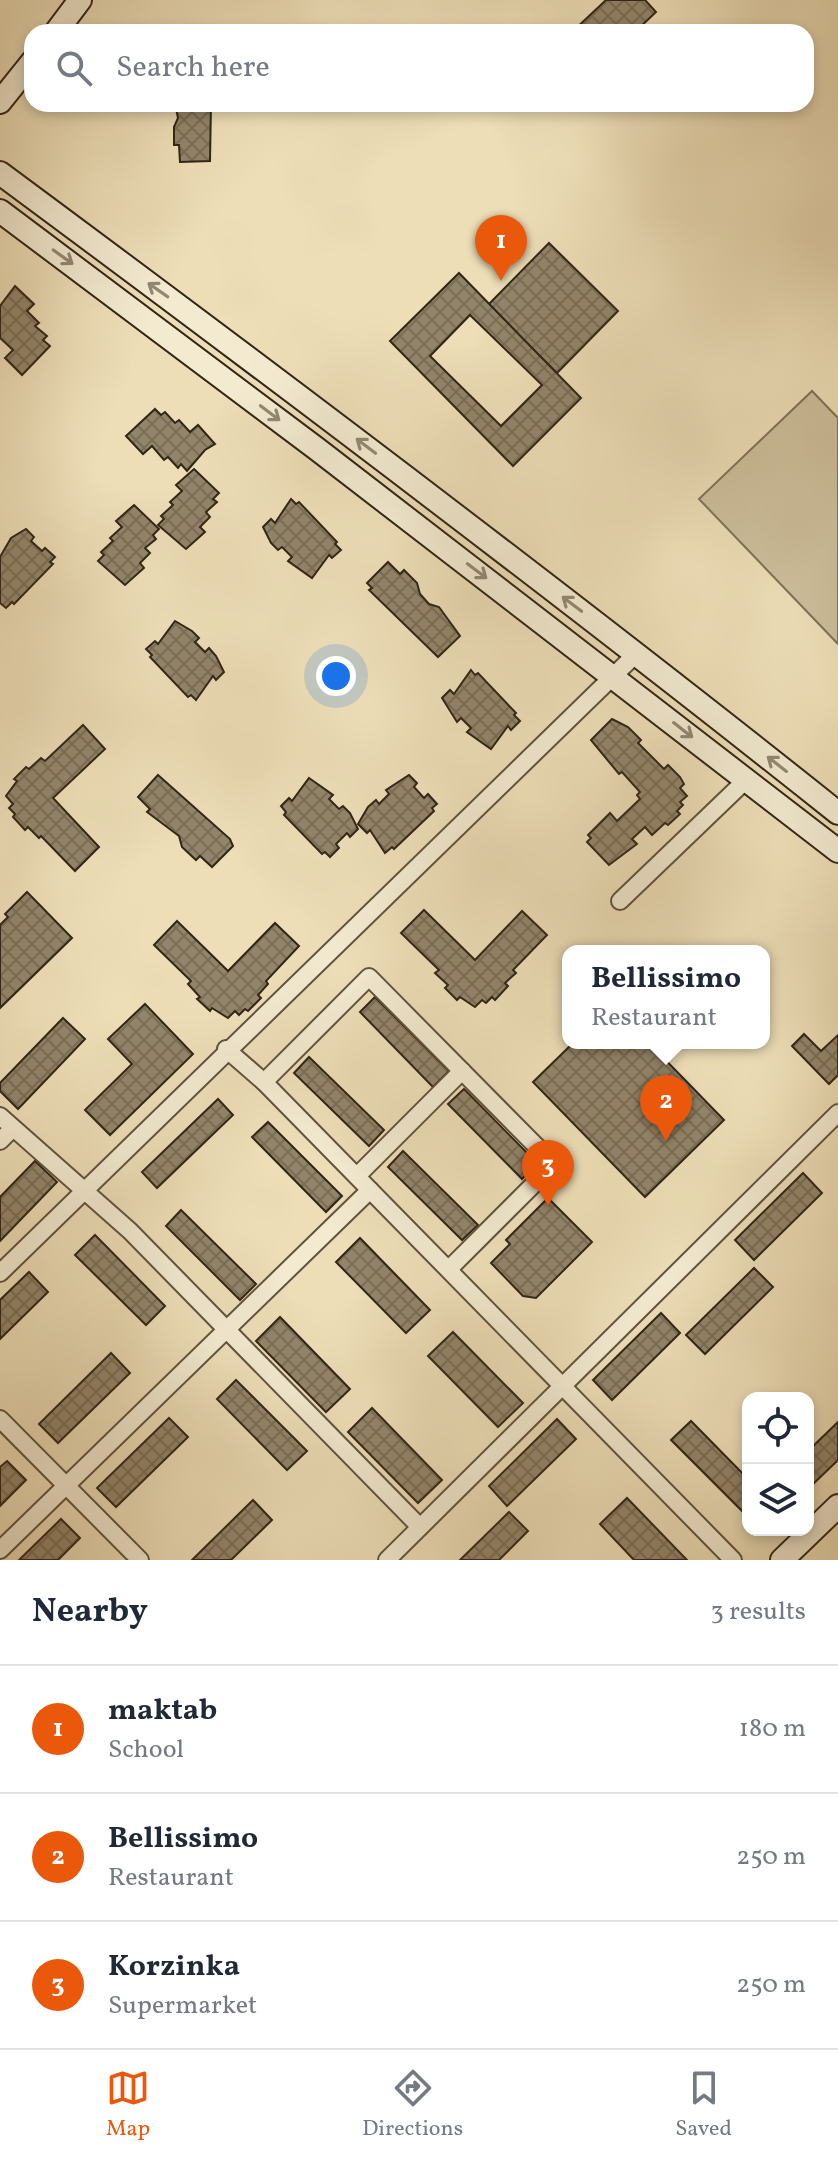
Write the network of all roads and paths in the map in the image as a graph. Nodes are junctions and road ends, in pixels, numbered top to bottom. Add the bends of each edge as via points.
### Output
1 (80, 0) edge
2 (62, 24) edge
3 (24, 72) edge
4 (0, 102) edge
5 (0, 173) edge
6 (0, 211) edge
7 (637, 653) junction
8 (614, 676) junction
9 (746, 780) junction
10 (838, 813) edge
11 (838, 851) edge
12 (620, 901) dead end
13 (226, 1049) junction
14 (462, 1071) junction
15 (264, 1082) junction
16 (838, 1113) edge
17 (6, 1122) edge
18 (0, 1141) edge
19 (357, 1176) junction
20 (85, 1190) junction
21 (370, 1190) junction
22 (449, 1269) junction
23 (0, 1273) edge
24 (226, 1329) junction
25 (563, 1387) junction
26 (0, 1419) edge
27 (66, 1485) junction
28 (838, 1506) edge
29 (420, 1527) junction
30 (0, 1550) edge
31 (140, 1560) edge
32 (387, 1560) edge
33 (733, 1560) edge
34 (782, 1560) edge

1 - 2 street
3 - 4 street
7 -> 5 street
6 -> 8 street
7 - 8 street
10 -> 7 street
8 -> 9 street
8 - 13 street via 428,853 355,931
9 - 11 street
9 - 12 street
13 - 15 street
13 - 20 street
14 - 15 street via 369,977
14 - 19 street
14 - 22 street via 554,1164
15 - 19 street
16 - 25 street
17 - 18 street
17 - 20 street
19 - 21 street
20 - 23 street
20 - 24 street
21 - 22 street
21 - 24 street
22 - 25 street
24 - 27 street
24 - 29 street
25 - 29 street
25 - 33 street
26 - 27 street
27 - 30 street
27 - 31 street
28 - 34 street
29 - 32 street

